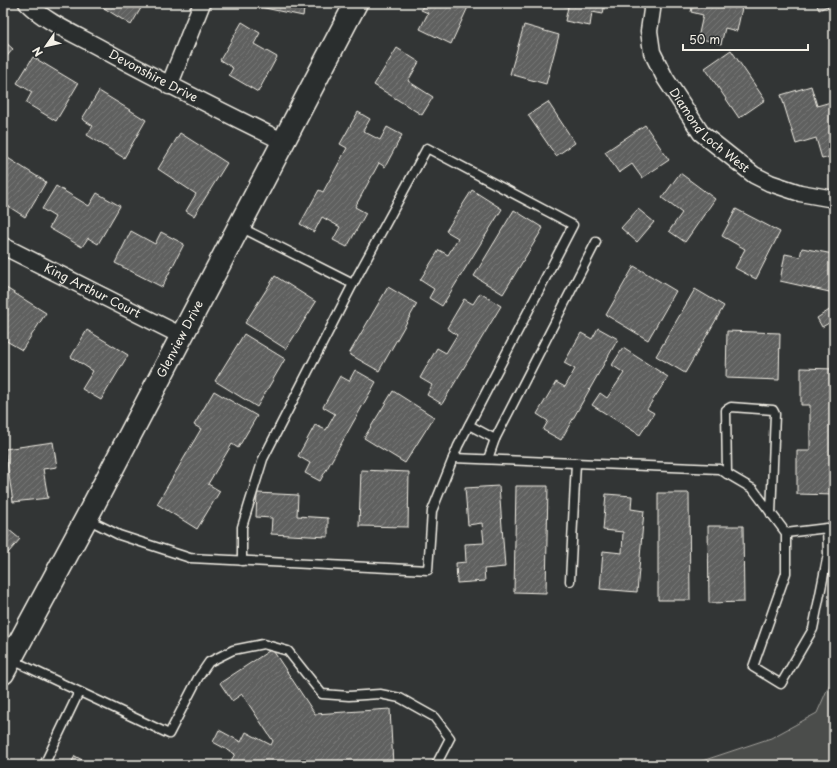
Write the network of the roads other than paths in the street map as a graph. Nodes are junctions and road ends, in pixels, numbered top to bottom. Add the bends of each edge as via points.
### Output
1 (27, 3) edge
2 (202, 3) edge
3 (356, 3) edge
4 (653, 3) edge
5 (169, 86) junction
6 (284, 142) junction
7 (834, 199) edge
8 (240, 227) junction
9 (596, 242) dead end
10 (3, 246) edge
11 (352, 284) junction
12 (182, 336) junction
13 (469, 425) junction
14 (495, 439) junction
15 (453, 458) junction
16 (488, 460) junction
17 (576, 463) junction
18 (727, 474) junction
19 (772, 514) junction
20 (86, 519) junction
21 (786, 533) junction
22 (242, 561) junction
23 (570, 581) dead end
24 (6, 666) edge
25 (79, 692) junction
26 (44, 765) edge
27 (436, 765) edge

1 - 5 street, Devonshire Drive via 53,22
2 - 5 street
3 - 6 main road, Glenview Drive
4 - 7 street, Diamond Loch West via 649,31 652,52 665,78 701,133 764,180 800,193
5 - 6 street, Devonshire Drive
6 - 8 main road, Glenview Drive
8 - 11 lane
8 - 12 main road, Glenview Drive
9 - 14 lane
10 - 12 street, King Arthur Court
11 - 13 lane via 427,148 573,225
11 - 22 lane via 263,459 242,527
12 - 20 main road, Glenview Drive
13 - 14 lane
13 - 15 lane
14 - 16 lane
15 - 16 lane
15 - 22 lane via 432,511 428,570
16 - 17 lane
17 - 18 lane via 719,469
17 - 23 lane
18 - 19 lane via 753,489
18 - 19 lane via 726,410 731,407 773,410 775,414
19 - 21 lane
20 - 22 lane via 119,535 190,558
20 - 24 main road, Glenview Drive
21 - 21 lane via 786,573 753,667 781,684 813,629 828,554 827,528
24 - 25 lane
25 - 26 lane
25 - 27 lane via 169,734 209,662 233,650 263,644 288,651 322,694 380,694 400,698 434,717 450,738

